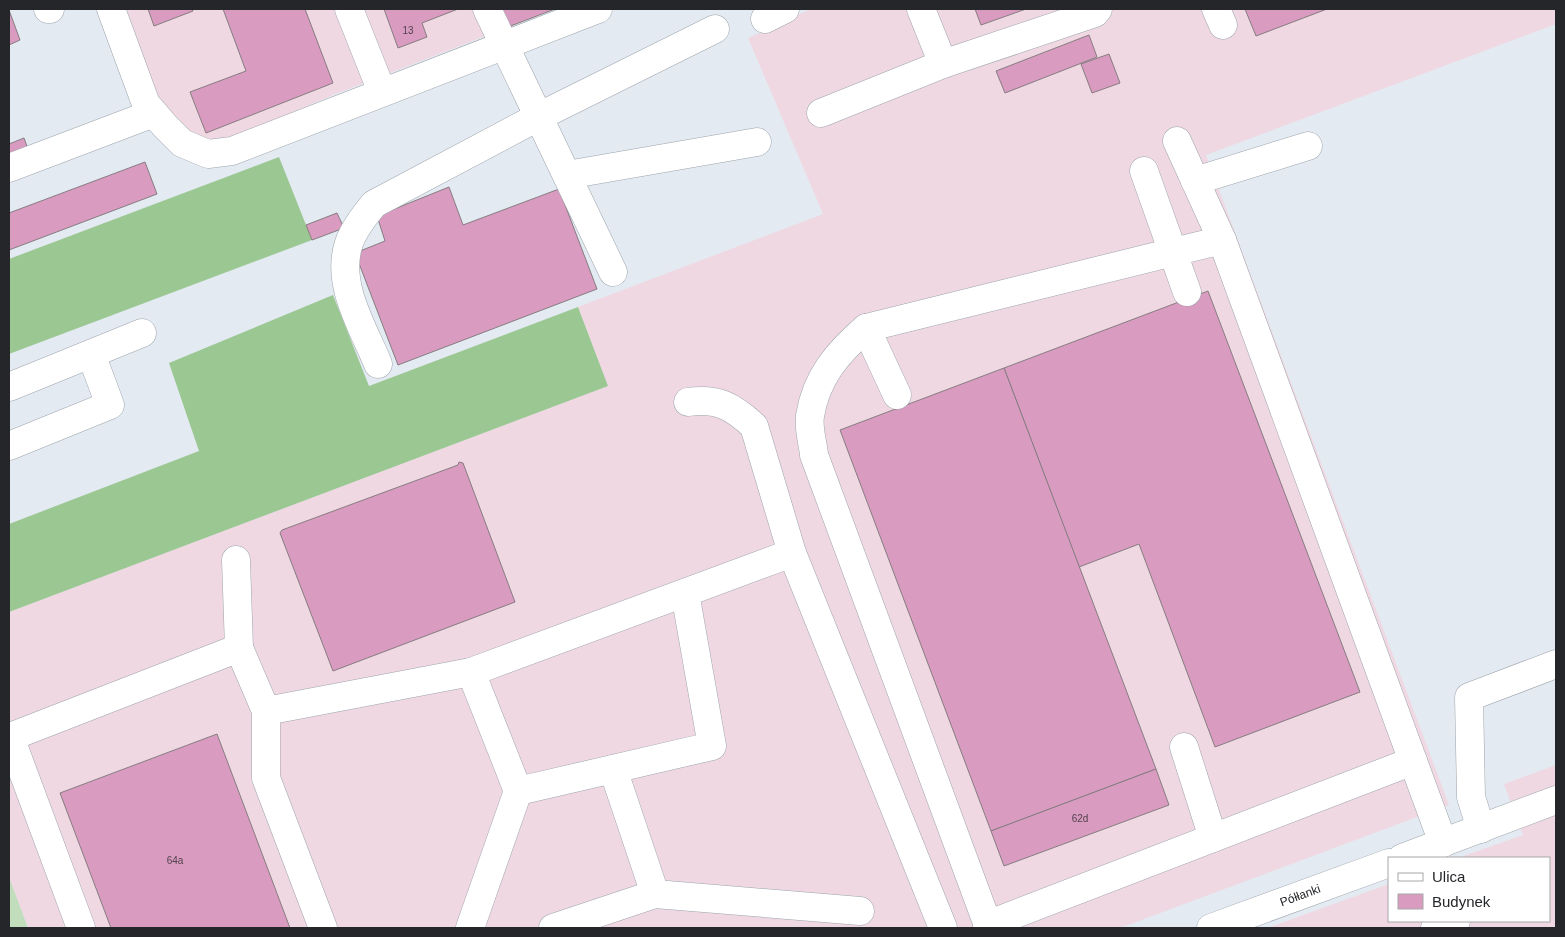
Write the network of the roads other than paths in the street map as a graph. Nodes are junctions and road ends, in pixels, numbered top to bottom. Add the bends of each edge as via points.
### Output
1 (111, 9) edge
2 (349, 9) edge
3 (487, 9) edge
4 (598, 9) edge
5 (921, 9) edge
6 (1098, 9) edge
7 (715, 28) dead end
8 (504, 45) junction
9 (943, 64) junction
10 (382, 92) junction
11 (154, 113) junction
12 (821, 113) dead end
13 (538, 117) junction
14 (1177, 141) dead end
15 (757, 142) dead end
16 (1308, 146) dead end
17 (9, 168) edge
18 (1144, 171) dead end
19 (566, 175) junction
20 (1195, 181) junction
21 (1222, 240) junction
22 (1172, 252) junction
23 (613, 272) dead end
24 (1187, 292) dead end
25 (866, 328) junction
26 (142, 333) dead end
27 (91, 354) junction
28 (378, 364) dead end
29 (9, 387) edge
30 (897, 395) dead end
31 (688, 402) dead end
32 (9, 446) edge
33 (792, 553) junction
34 (236, 560) dead end
35 (684, 593) junction
36 (239, 648) junction
37 (1556, 664) edge
38 (471, 672) junction
39 (266, 711) junction
40 (1184, 747) dead end
41 (1413, 761) junction
42 (613, 769) junction
43 (518, 791) junction
44 (1556, 800) edge
45 (1481, 829) junction
46 (1213, 838) junction
47 (1449, 847) edge
48 (1406, 857) edge
49 (1388, 863) edge
50 (655, 894) junction
51 (860, 910) dead end
52 (1453, 922) edge
53 (988, 927) edge
54 (81, 928) edge
55 (323, 928) edge
56 (470, 928) edge
57 (553, 928) edge
58 (942, 928) edge
59 (1211, 928) edge
60 (1434, 928) edge

1 - 11 street via 146,104
2 - 10 street
3 - 8 street
4 - 8 street
5 - 9 street
6 - 9 street via 1095,13
7 - 13 street
8 - 10 street
8 - 13 street
9 - 12 street
10 - 11 street via 232,151 208,154 182,143
11 - 17 street
13 - 19 street
13 - 28 street via 374,204 359,223 349,243 345,284
14 - 20 street
15 - 19 street
16 - 20 street
18 - 22 street
19 - 23 street
20 - 21 street
21 - 22 street
21 - 41 street
22 - 24 street
22 - 25 street
25 - 30 street
25 - 53 street via 842,348 821,379 810,417 814,455
26 - 27 street
27 - 29 street
27 - 32 street via 110,405
31 - 33 street via 704,400 723,404 739,412 754,426
33 - 35 street
33 - 58 street
34 - 36 street
35 - 38 street
35 - 42 street via 712,746
36 - 39 street
36 - 54 street via 10,738
37 - 45 street via 1469,697 1471,797
38 - 39 street
38 - 43 street
39 - 55 street via 266,778
40 - 46 street
41 - 46 street
41 - 47 street
42 - 43 street
42 - 50 street
43 - 56 street
44 - 45 street
45 - 47 street
46 - 53 street
47 - 48 street
49 - 59 street, Półłanki
50 - 51 street
50 - 57 street
52 - 60 street

